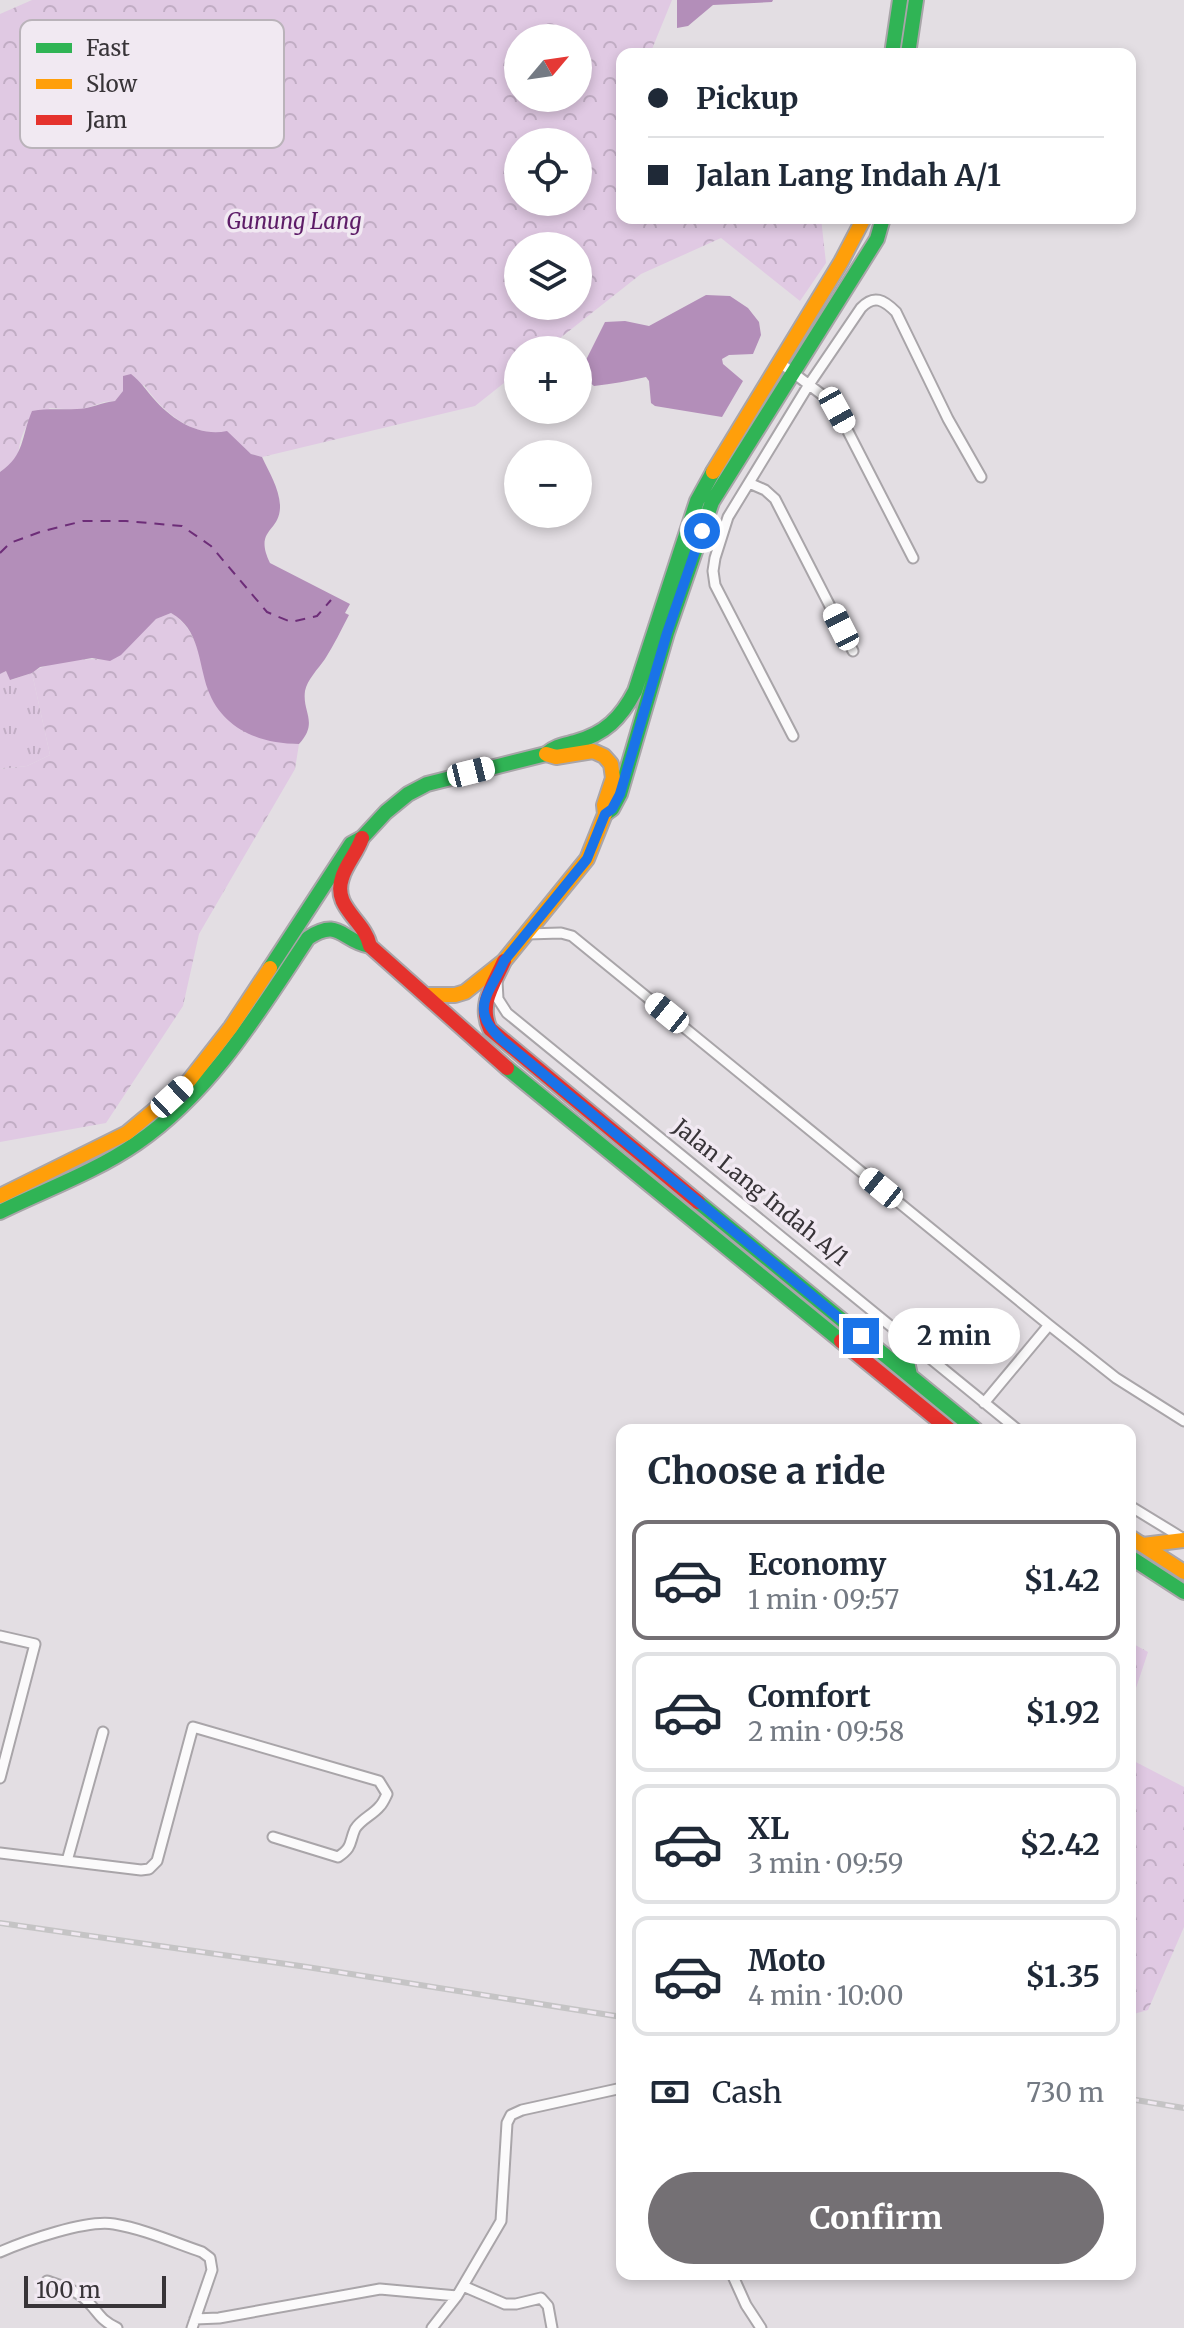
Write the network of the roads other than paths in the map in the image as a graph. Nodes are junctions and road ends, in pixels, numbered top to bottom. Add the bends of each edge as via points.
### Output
1 (900, 0) edge
2 (916, 0) edge
3 (893, 48) edge
4 (909, 48) edge
5 (862, 224) edge
6 (881, 224) edge
7 (779, 362) junction
8 (793, 372) junction
9 (808, 386) junction
10 (981, 477) dead end
11 (749, 483) junction
12 (913, 558) dead end
13 (853, 651) dead end
14 (793, 736) dead end
15 (546, 754) junction
16 (605, 814) junction
17 (362, 838) junction
18 (527, 934) junction
19 (370, 946) junction
20 (504, 961) junction
21 (497, 977) junction
22 (426, 995) junction
23 (0, 1196) edge
24 (0, 1212) edge
25 (1049, 1325) junction
26 (901, 1335) junction
27 (910, 1375) junction
28 (984, 1403) junction
29 (1184, 1421) edge
30 (943, 1424) edge
31 (969, 1424) edge
32 (1010, 1424) edge
33 (1136, 1510) edge
34 (1184, 1539) edge
35 (1136, 1541) edge
36 (1136, 1561) edge
37 (1184, 1572) edge
38 (1184, 1592) edge
39 (0, 1636) edge
40 (103, 1732) dead end
41 (0, 1778) edge
42 (273, 1837) dead end
43 (4, 1854) edge
44 (67, 1861) junction
45 (616, 2089) edge
46 (0, 2252) edge
47 (735, 2280) edge
48 (47, 2281) dead end
49 (463, 2286) junction
50 (457, 2296) junction
51 (194, 2324) edge
52 (117, 2328) edge
53 (432, 2328) edge
54 (552, 2328) edge
55 (761, 2328) edge

1 - 3 street
2 - 4 street
5 - 7 street
6 - 8 street via 877,239
7 - 8 street
7 - 15 street via 697,501 640,679 624,713 593,736
8 - 9 street
8 - 16 street via 712,502 620,794
9 - 10 street via 867,301 886,302 896,312
9 - 11 street
9 - 12 street via 837,410
11 - 13 street via 775,499
11 - 14 street via 724,526 713,571 715,585
15 - 16 street via 593,751 608,760 613,774
15 - 17 street via 427,784 386,812
16 - 18 street via 587,859
17 - 19 street via 340,891 344,907 365,930
17 - 23 street via 351,844 231,1027 188,1082 119,1138
18 - 20 street
18 - 25 street via 572,936
19 - 22 street
19 - 24 street via 333,928 314,933 222,1063 180,1109 134,1145
20 - 21 street
20 - 22 street via 465,992
21 - 26 street, Jalan Lang Indah A/1 via 498,999 507,1013
21 - 27 street via 485,999 490,1029
22 - 30 street via 523,1082
25 - 28 street
25 - 29 street via 1116,1378
26 - 27 street
26 - 28 street, Jalan Lang Indah A/1
27 - 31 street
28 - 32 street, Jalan Lang Indah A/1
33 - 34 street
34 - 35 street via 1175,1544
35 - 37 street
36 - 38 street
39 - 41 street via 35,1644
40 - 44 street
42 - 44 street via 338,1857 387,1794 379,1781 193,1727 157,1861 141,1870
43 - 44 street
45 - 49 street via 511,2115 501,2221
46 - 51 street via 111,2223 202,2252 210,2258 212,2270
47 - 55 street
48 - 52 street via 70,2288 103,2322
49 - 50 street
49 - 54 street via 505,2304 541,2298
50 - 51 street via 380,2289
50 - 53 street

